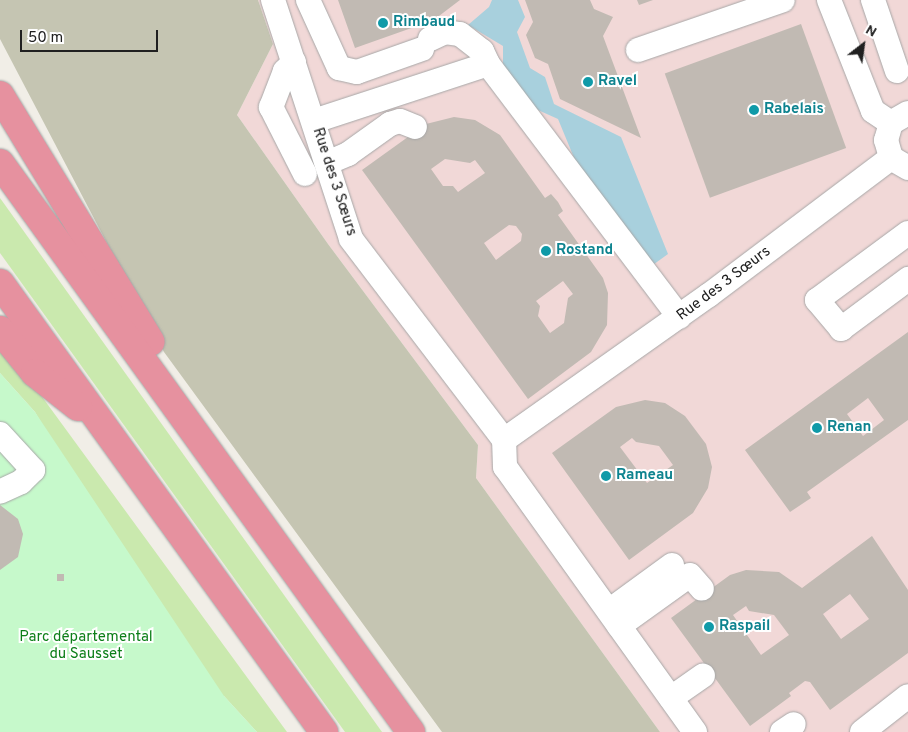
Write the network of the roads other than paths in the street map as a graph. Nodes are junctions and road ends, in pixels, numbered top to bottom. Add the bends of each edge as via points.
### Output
1 (273, 0) edge
2 (783, 0) edge
3 (828, 0) edge
4 (874, 0) edge
5 (310, 7) edge
6 (282, 26) junction
7 (638, 50) dead end
8 (294, 62) junction
9 (488, 64) junction
10 (902, 69) edge
11 (860, 83) junction
12 (0, 95) edge
13 (900, 118) edge
14 (314, 121) junction
15 (414, 127) dead end
16 (327, 162) junction
17 (0, 163) edge
18 (900, 163) edge
19 (305, 174) dead end
20 (899, 239) edge
21 (908, 270) edge
22 (908, 279) edge
23 (0, 283) edge
24 (679, 317) junction
25 (0, 330) edge
26 (160, 384) junction
27 (106, 430) junction
28 (0, 434) edge
29 (504, 440) junction
30 (0, 492) edge
31 (672, 565) dead end
32 (702, 589) dead end
33 (614, 619) junction
34 (703, 676) dead end
35 (908, 696) edge
36 (671, 698) junction
37 (324, 732) edge
38 (411, 732) edge
39 (695, 732) edge
40 (862, 732) edge

1 - 6 street, Rue des 3 Sœurs
2 - 7 street
3 - 11 street
4 - 10 street
5 - 6 street
5 - 9 street via 339,68 357,72 426,44 446,32 460,34 482,51
6 - 8 street, Rue des 3 Sœurs
8 - 14 street, Rue des 3 Sœurs
8 - 19 street via 285,71 271,107
9 - 14 street
9 - 24 street
10 - 11 street
11 - 13 street via 872,111
12 - 26 highway via 157,351
13 - 18 street via 886,140
14 - 16 street, Rue des 3 Sœurs
15 - 16 street via 400,121 390,124 348,154
16 - 29 street, Rue des 3 Sœurs via 352,238
17 - 26 highway
18 - 24 street, Rue des 3 Sœurs
20 - 21 street
20 - 22 street via 817,300 840,329
23 - 27 highway
24 - 29 street, Rue des 3 Sœurs
25 - 27 highway via 36,372
26 - 38 highway
27 - 37 highway
28 - 30 street via 33,470 21,482
29 - 33 street via 505,467
31 - 33 street
32 - 33 street via 690,575
33 - 36 street
34 - 36 street
35 - 40 street
36 - 39 street

